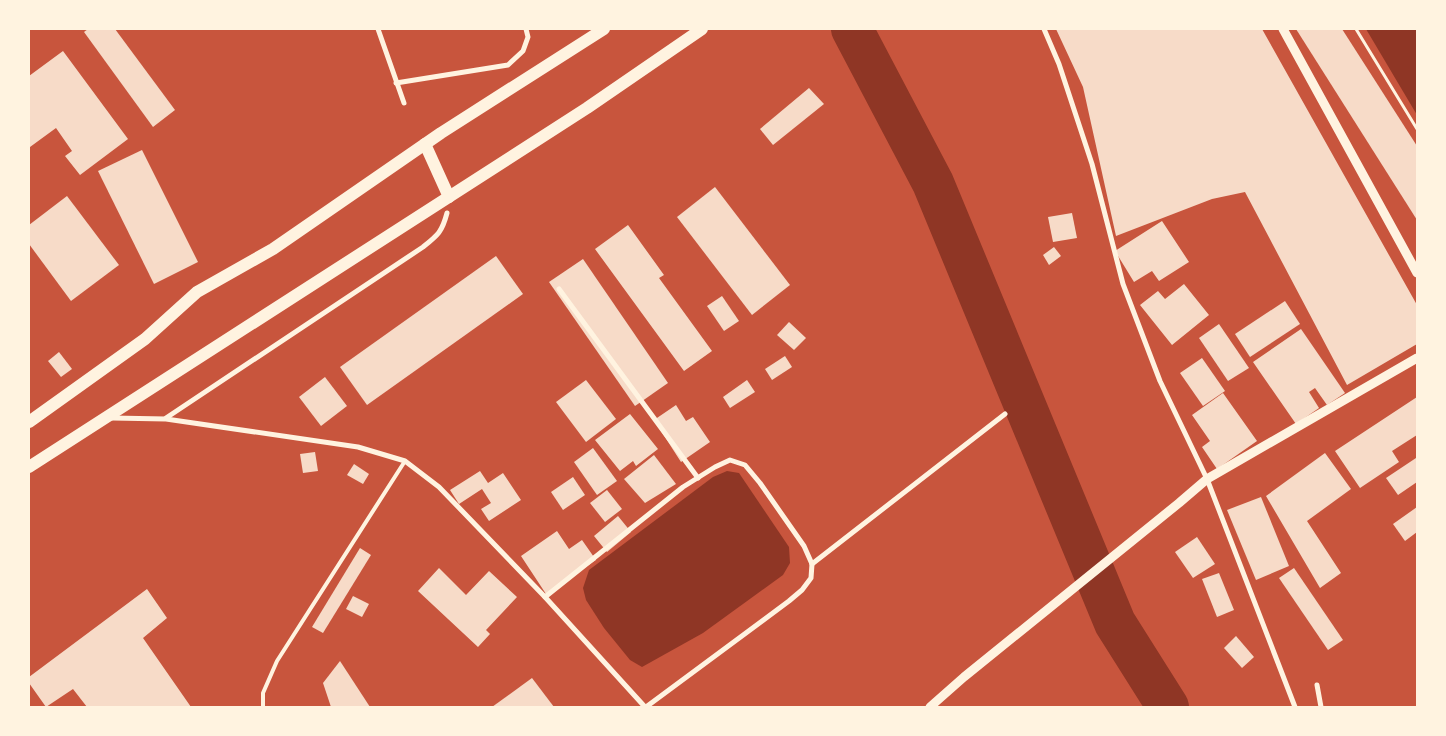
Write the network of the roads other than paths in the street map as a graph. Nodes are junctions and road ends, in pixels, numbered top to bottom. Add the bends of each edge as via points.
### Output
1 (378, 29) edge
2 (526, 29) edge
3 (604, 29) edge
4 (702, 29) edge
5 (1044, 29) edge
6 (1283, 29) edge
7 (396, 83) junction
8 (404, 103) dead end
9 (425, 144) junction
10 (449, 197) junction
11 (447, 213) dead end
12 (1417, 273) edge
13 (559, 289) dead end
14 (1417, 358) edge
15 (1005, 414) dead end
16 (106, 418) junction
17 (166, 419) junction
18 (29, 422) edge
19 (405, 461) junction
20 (29, 467) edge
21 (698, 478) junction
22 (1206, 479) junction
23 (812, 564) junction
24 (545, 597) junction
25 (1317, 685) dead end
26 (263, 707) edge
27 (646, 707) edge
28 (930, 707) edge
29 (1295, 707) edge
30 (1321, 707) edge

1 - 7 street
2 - 7 street via 528,37 523,51 508,65
3 - 9 main road
4 - 10 main road
5 - 22 street via 1092,164 1123,284 1160,381
6 - 12 street
7 - 8 street
9 - 10 main road
9 - 18 main road via 273,249 197,292 145,339
10 - 16 main road
11 - 17 street via 443,227 423,247
13 - 21 street
14 - 22 street
15 - 23 street
16 - 17 street
16 - 20 main road
17 - 19 street via 358,447
19 - 24 street via 439,486
19 - 26 lane via 277,661 263,693
21 - 23 street via 730,460 745,465 804,546
21 - 24 street
22 - 28 street
22 - 29 street
23 - 27 street via 811,578 802,590
24 - 27 street
25 - 30 street

